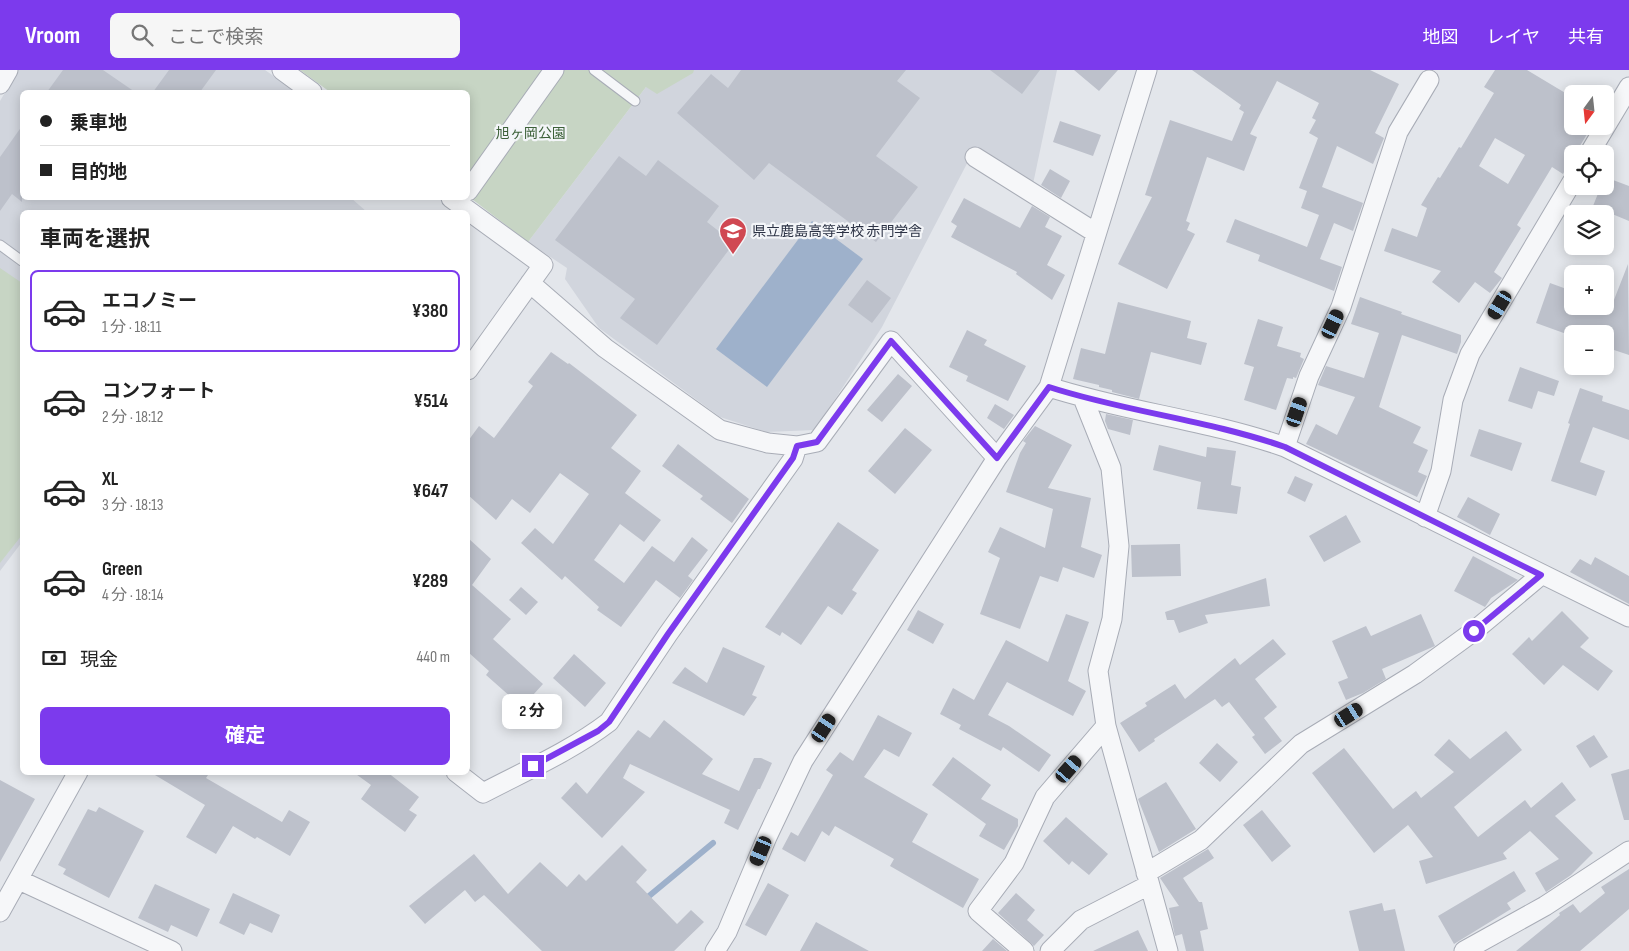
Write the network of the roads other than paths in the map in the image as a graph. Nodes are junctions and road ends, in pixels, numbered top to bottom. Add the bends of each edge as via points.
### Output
1 (8, 70) edge
2 (282, 70) edge
3 (554, 70) edge
4 (594, 70) edge
5 (1147, 70) edge
6 (1429, 80) dead end
7 (0, 84) edge
8 (1629, 87) edge
9 (309, 90) edge
10 (635, 101) dead end
11 (1595, 145) edge
12 (975, 157) dead end
13 (470, 183) edge
14 (1564, 195) edge
15 (464, 200) edge
16 (1096, 234) junction
17 (0, 245) edge
18 (20, 260) edge
19 (530, 283) junction
20 (470, 367) edge
21 (1049, 387) junction
22 (1083, 398) junction
23 (797, 446) junction
24 (1285, 447) junction
25 (997, 458) junction
26 (1425, 517) junction
27 (1541, 575) junction
28 (1629, 617) edge
29 (1106, 726) junction
30 (76, 775) edge
31 (460, 775) edge
32 (1629, 851) edge
33 (1148, 879) junction
34 (19, 880) junction
35 (0, 912) edge
36 (172, 951) edge
37 (715, 951) edge
38 (1024, 951) edge
39 (1050, 951) edge
40 (1168, 951) edge
41 (1464, 951) edge

1 - 7 street
2 - 9 street
3 - 13 street
4 - 10 lane
5 - 16 street
6 - 24 street via 1398,132 1341,307 1309,376
8 - 11 street
12 - 16 street
14 - 26 street via 1470,354 1453,400 1441,471
15 - 19 street via 543,265
16 - 21 street
17 - 18 lane
19 - 20 street
19 - 23 street via 605,348 720,430 768,443
21 - 22 street
21 - 25 street
22 - 24 street via 1256,437
22 - 29 street via 1111,468 1119,546 1112,619 1098,671
23 - 25 street via 817,442 891,341
23 - 31 street via 793,458 609,722 483,793
24 - 26 street
25 - 37 street via 803,762 727,932
26 - 27 street
27 - 28 street
27 - 33 street via 1474,631 1415,674 1301,744 1201,840
29 - 33 street
29 - 38 street via 1045,797 1014,863 978,911
30 - 34 street
32 - 41 street via 1545,906
33 - 39 street via 1081,920
33 - 40 street
34 - 35 street
34 - 36 street

